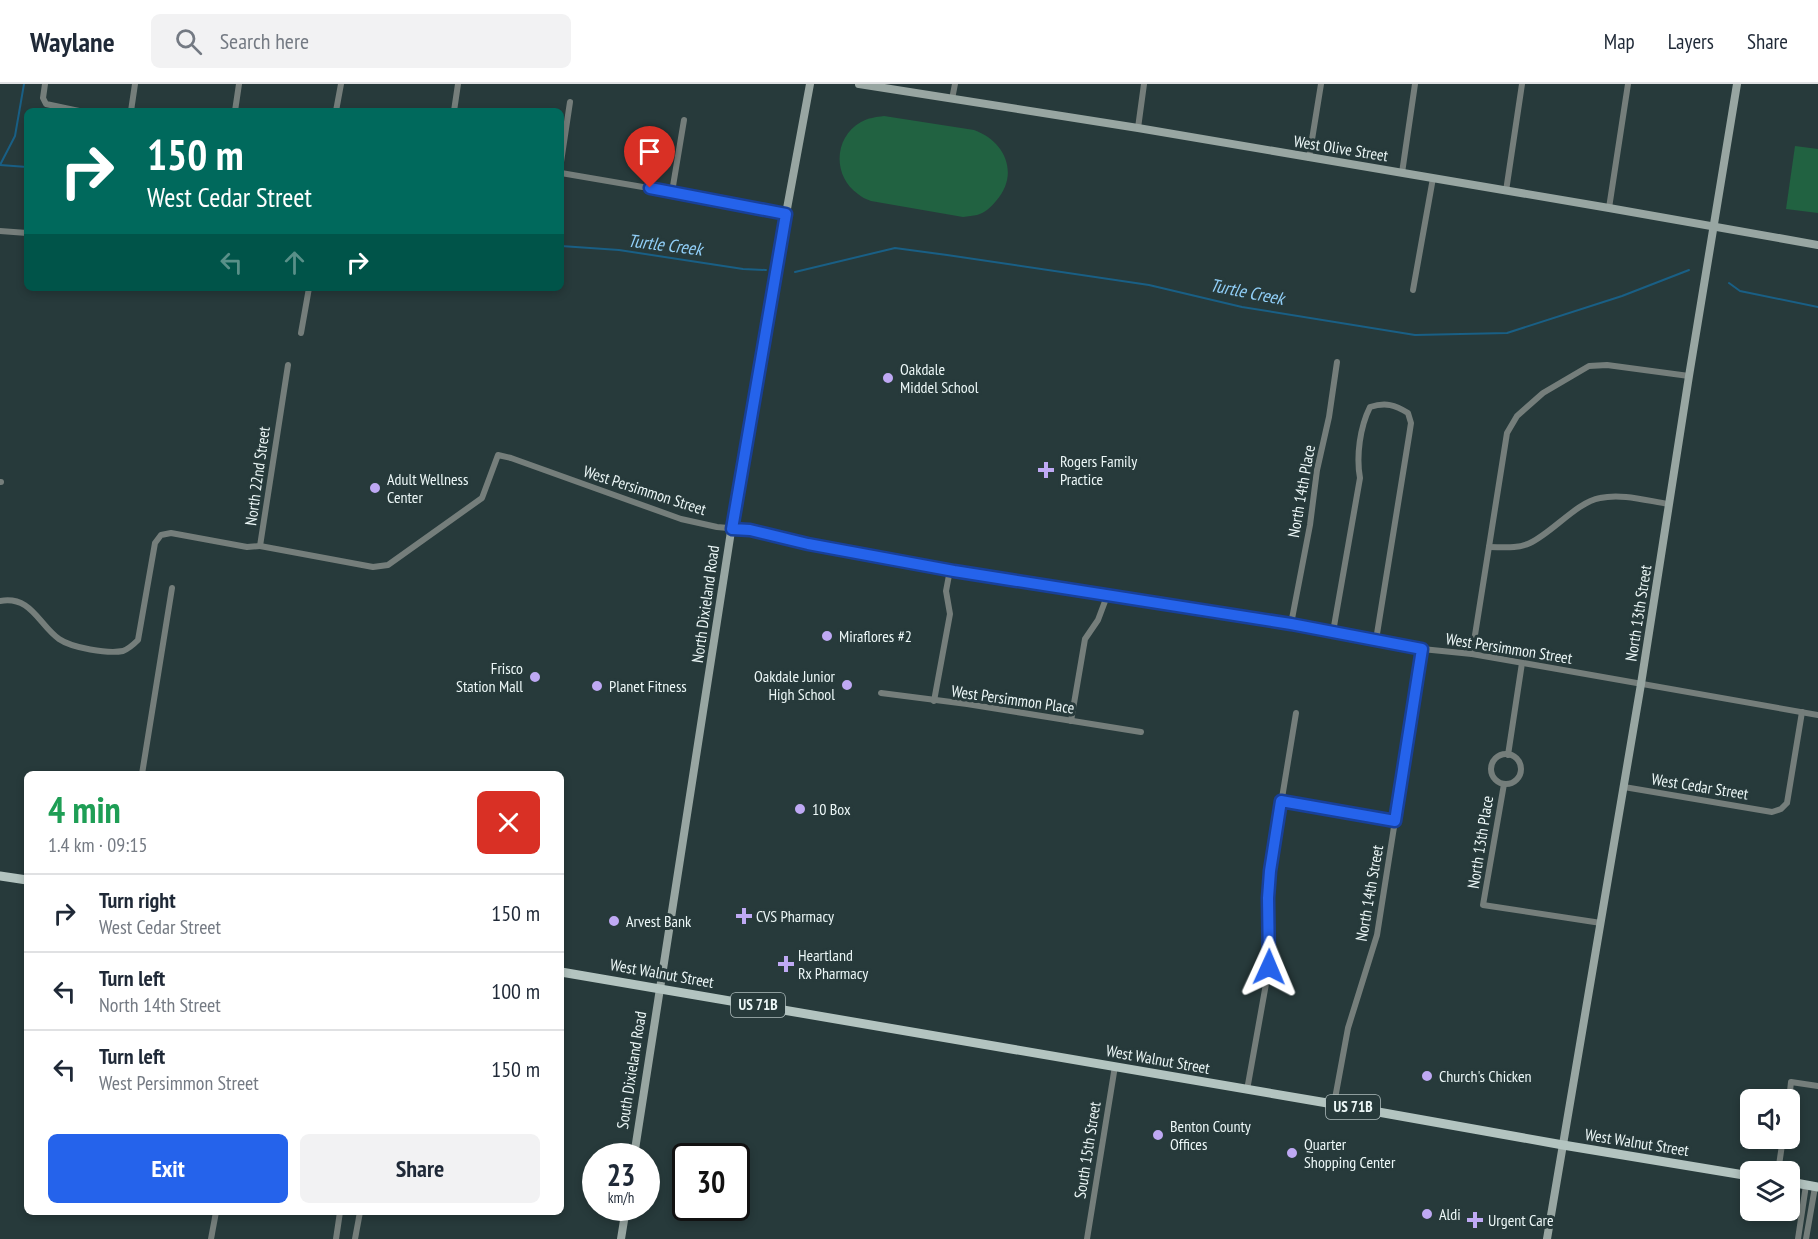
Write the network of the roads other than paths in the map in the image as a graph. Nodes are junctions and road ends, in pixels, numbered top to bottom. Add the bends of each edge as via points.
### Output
1 (45, 84) edge
2 (135, 84) edge
3 (240, 84) edge
4 (341, 84) edge
5 (458, 84) edge
6 (810, 84) edge
7 (859, 84) edge
8 (955, 84) edge
9 (1144, 84) edge
10 (1321, 84) edge
11 (1416, 84) edge
12 (1522, 84) edge
13 (1628, 84) edge
14 (1737, 84) edge
15 (952, 99) junction
16 (570, 102) dead end
17 (65, 108) edge
18 (131, 108) edge
19 (236, 108) edge
20 (337, 108) edge
21 (454, 108) edge
22 (684, 120) dead end
23 (1138, 128) junction
24 (564, 142) edge
25 (1309, 158) junction
26 (1402, 173) junction
27 (564, 174) edge
28 (1433, 178) junction
29 (1506, 190) junction
30 (672, 192) junction
31 (1609, 207) junction
32 (786, 214) junction
33 (1714, 226) junction
34 (0, 231) edge
35 (24, 233) edge
36 (1818, 245) edge
37 (1413, 290) dead end
38 (308, 291) edge
39 (301, 333) dead end
40 (1337, 362) dead end
41 (288, 365) dead end
42 (1689, 376) junction
43 (1669, 504) junction
44 (732, 529) junction
45 (261, 546) junction
46 (1489, 547) junction
47 (950, 570) junction
48 (172, 588) dead end
49 (1107, 596) junction
50 (0, 601) edge
51 (1291, 624) junction
52 (1333, 632) junction
53 (1376, 640) junction
54 (1422, 649) junction
55 (1472, 654) junction
56 (1522, 663) junction
57 (1641, 684) junction
58 (881, 693) dead end
59 (934, 701) junction
60 (1802, 712) junction
61 (1296, 713) dead end
62 (1818, 715) edge
63 (1071, 721) junction
64 (1141, 732) dead end
65 (1508, 755) junction
66 (142, 771) edge
67 (1504, 784) junction
68 (1624, 787) junction
69 (1281, 801) junction
70 (1395, 821) junction
71 (0, 876) edge
72 (24, 880) edge
73 (1601, 923) junction
74 (564, 972) edge
75 (659, 988) junction
76 (1115, 1066) junction
77 (1818, 1086) edge
78 (1790, 1089) edge
79 (1247, 1090) junction
80 (1334, 1104) junction
81 (636, 1143) edge
82 (1563, 1145) junction
83 (1740, 1174) edge
84 (1813, 1187) edge
85 (215, 1215) edge
86 (340, 1215) edge
87 (359, 1215) edge
88 (624, 1221) edge
89 (211, 1239) edge
90 (336, 1239) edge
91 (355, 1239) edge
92 (621, 1239) edge
93 (1087, 1239) edge
94 (1547, 1239) edge
95 (1798, 1239) edge
96 (1806, 1239) edge

1 - 17 street via 46,104
2 - 18 street
3 - 19 street
4 - 20 street
5 - 21 street
6 - 32 main road, North Dixieland Road
7 - 15 main road, West Olive Street
8 - 15 street
9 - 23 street
10 - 25 street
11 - 26 street
12 - 29 street
13 - 31 street
14 - 33 main road, North 13th Street
15 - 23 main road, West Olive Street
16 - 24 street
22 - 30 street
23 - 25 main road, West Olive Street
25 - 26 main road, West Olive Street
26 - 28 main road, West Olive Street
27 - 30 street
28 - 29 main road, West Olive Street
28 - 37 street
29 - 31 main road, West Olive Street
30 - 32 street
31 - 33 main road, West Olive Street
32 - 44 main road, North Dixieland Road
33 - 36 main road, West Olive Street
33 - 42 main road, North 13th Street
34 - 35 street
38 - 39 street
40 - 51 street, North 14th Place
41 - 45 street, North 22nd Street
42 - 43 main road, North 13th Street
42 - 46 street via 1589,366 1543,393 1517,416 1507,433
43 - 46 street via 1616,496 1598,498 1532,542 1518,547
43 - 57 main road, North 13th Street
44 - 45 street, West Persimmon Street via 681,519 498,455 482,498 388,565 373,567
44 - 47 street, West Persimmon Street
44 - 75 main road, North Dixieland Road
45 - 50 street, North 22nd Street via 171,533 160,535 155,543 138,640 124,651 106,652 70,644 59,639 22,604 9,599
46 - 55 street
47 - 49 street, West Persimmon Street
47 - 59 street via 946,591 950,614
48 - 66 street
49 - 51 street, West Persimmon Street
49 - 63 street via 1085,639
51 - 52 street, West Persimmon Street
52 - 53 street, West Persimmon Street
52 - 53 street via 1360,478 1358,463 1365,418 1370,408 1380,404 1396,406 1408,413 1410,429
53 - 54 street, West Persimmon Street
54 - 55 street, West Persimmon Street
54 - 70 street, North 14th Street
55 - 56 street, West Persimmon Street
56 - 57 street, West Persimmon Street
56 - 65 street, North 13th Place
57 - 60 street, West Persimmon Street
57 - 68 main road, North 13th Street
58 - 59 street, West Persimmon Place
59 - 63 street, West Persimmon Place
60 - 62 street, West Persimmon Street
60 - 68 street, West Cedar Street via 1787,803 1781,809 1772,812
61 - 69 street
63 - 64 street, West Persimmon Place
65 - 67 street, North 13th Place via 1518,761 1520,774 1514,782
65 - 67 street, North 13th Place via 1496,758 1491,766 1492,776
67 - 73 street, North 13th Place via 1484,905
68 - 73 main road, North 13th Street
69 - 70 street
69 - 79 street via 1268,898 1269,967
70 - 80 street, North 14th Street via 1377,935 1348,1028
71 - 72 main road
73 - 82 main road, North 13th Street
74 - 75 main road, West Walnut Street / US 71B
75 - 76 main road, West Walnut Street / US 71B
75 - 81 main road, South Dixieland Road
76 - 79 main road, West Walnut Street / US 71B
76 - 93 street, South 15th Street
77 - 78 street via 1791,1082
79 - 80 main road, West Walnut Street / US 71B
80 - 82 main road, West Walnut Street / US 71B
82 - 83 main road, West Walnut Street / US 71B
82 - 94 main road, North 13th Street
84 - 95 street
84 - 96 street
85 - 89 street
86 - 90 street
87 - 91 street
88 - 92 main road

